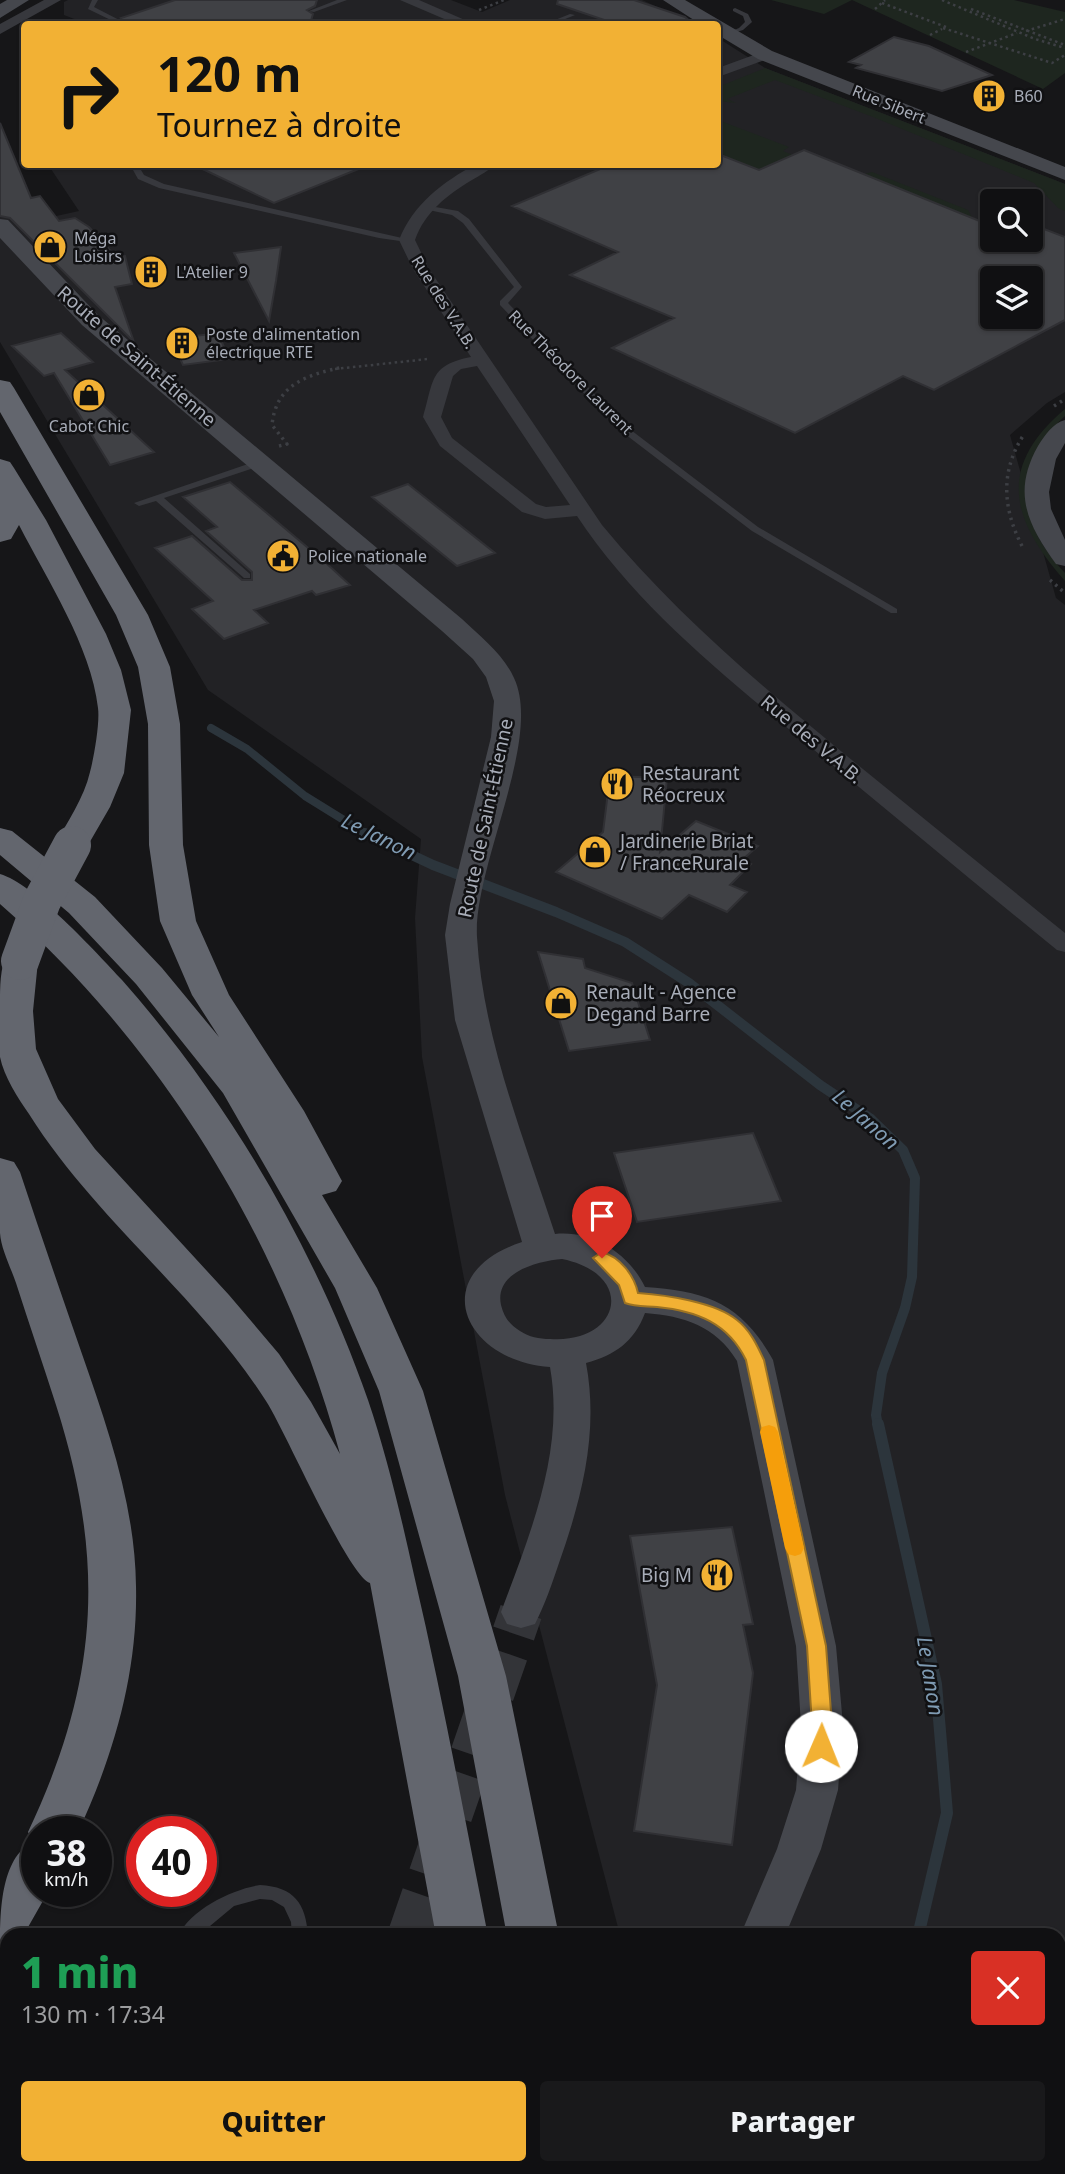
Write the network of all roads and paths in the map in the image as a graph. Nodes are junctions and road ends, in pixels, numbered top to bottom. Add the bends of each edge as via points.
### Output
1 (20, 0) edge
2 (54, 0) edge
3 (95, 0) edge
4 (344, 0) edge
5 (407, 0) edge
6 (504, 0) edge
7 (672, 0) edge
8 (942, 0) edge
9 (950, 0) edge
10 (884, 1) edge
11 (481, 9) dead end
12 (875, 9) dead end
13 (735, 10) dead end
14 (312, 11) dead end
15 (0, 12) edge
16 (572, 15) dead end
17 (1065, 19) edge
18 (118, 21) edge
19 (460, 21) edge
20 (556, 21) edge
21 (708, 21) edge
22 (721, 28) edge
23 (943, 28) junction
24 (721, 29) edge
25 (0, 30) edge
26 (1024, 31) junction
27 (1019, 33) junction
28 (930, 35) dead end
29 (986, 43) junction
30 (1065, 46) edge
31 (966, 52) dead end
32 (765, 55) junction
33 (1065, 55) edge
34 (721, 72) edge
35 (138, 168) edge
36 (482, 168) edge
37 (1065, 174) edge
38 (427, 207) junction
39 (0, 225) edge
40 (407, 240) junction
41 (429, 359) dead end
42 (481, 360) junction
43 (0, 387) edge
44 (1065, 427) edge
45 (267, 455) junction
46 (0, 468) edge
47 (0, 496) edge
48 (157, 497) junction
49 (139, 503) dead end
50 (582, 510) junction
51 (0, 533) edge
52 (1065, 558) edge
53 (247, 576) dead end
54 (894, 611) dead end
55 (0, 838) edge
56 (7, 891) edge
57 (1065, 944) edge
58 (0, 1172) edge
59 (541, 1247) junction
60 (356, 1288) junction
61 (631, 1299) junction
62 (566, 1354) junction
63 (398, 1596) junction
64 (521, 1612) tunnel mouth
65 (60, 1816) edge
66 (21, 1891) edge
67 (0, 1927) edge
68 (196, 1928) edge
69 (300, 1928) edge
70 (460, 1928) edge
71 (531, 1928) edge
72 (765, 1928) edge

1 - 15 street
2 - 25 street
3 - 18 lane via 90,8
4 - 14 lane
5 - 19 street
6 - 11 path
7 - 21 street, Rue Sibert
8 - 27 path
9 - 26 path
10 - 12 path
10 - 23 path
13 - 22 lane via 749,22 741,29
16 - 20 lane
17 - 26 path
23 - 28 path
23 - 29 path
24 - 32 street, Rue Sibert
26 - 27 path
26 - 30 path
27 - 29 path
27 - 30 path
29 - 31 path
29 - 33 path via 1052,63
32 - 34 street
32 - 37 street, Rue Sibert
35 - 40 lane via 149,182
36 - 38 street
38 - 40 street, Rue des V.A.B.
38 - 54 lane, Rue Théodore Laurent via 455,213 466,222 518,288 503,303 620,426 755,529
39 - 45 street, Route de Saint-Étienne via 90,320
40 - 42 street, Rue des V.A.B.
41 - 45 path via 333,369 292,386 278,398 273,412 272,425 287,444
42 - 50 street, Rue des V.A.B.
42 - 50 street, Rue des V.A.B. via 455,365 445,374 432,416 437,429 446,442 529,508 544,513
43 - 60 highway via 132,615 154,667 164,724 166,845 178,921 211,995 285,1111 349,1233
44 - 52 street via 1042,458 1036,492 1045,527
45 - 48 lane
45 - 59 street, Route de Saint-Étienne via 483,653 500,677 508,701 505,737 461,935 471,1020
46 - 63 highway, bridge via 90,634 106,670 115,710 107,773 42,901 20,961 13,1001 19,1059 54,1124 79,1157 265,1366 305,1428 357,1536
47 - 51 highway via 4,525
48 - 49 lane
48 - 53 lane
50 - 57 street, Rue des V.A.B. via 646,588 758,692
55 - 60 highway via 82,905 149,976 238,1086
56 - 63 highway via 58,936 161,1049 242,1173 285,1254 350,1412
58 - 65 highway via 93,1451 111,1549 112,1617 103,1682 88,1749
59 - 61 street via 562,1246 602,1258 627,1283
59 - 62 street via 509,1260 487,1281 486,1317 498,1333 517,1345 541,1353
60 - 71 highway via 401,1391 482,1676
61 - 62 street via 628,1315 605,1341
61 - 72 street via 695,1308 731,1324 755,1360 816,1646 822,1725 817,1790 799,1849
62 - 64 street via 572,1390 562,1485
63 - 70 highway
66 - 67 highway
68 - 69 lane via 235,1898 257,1894 280,1895 295,1904

